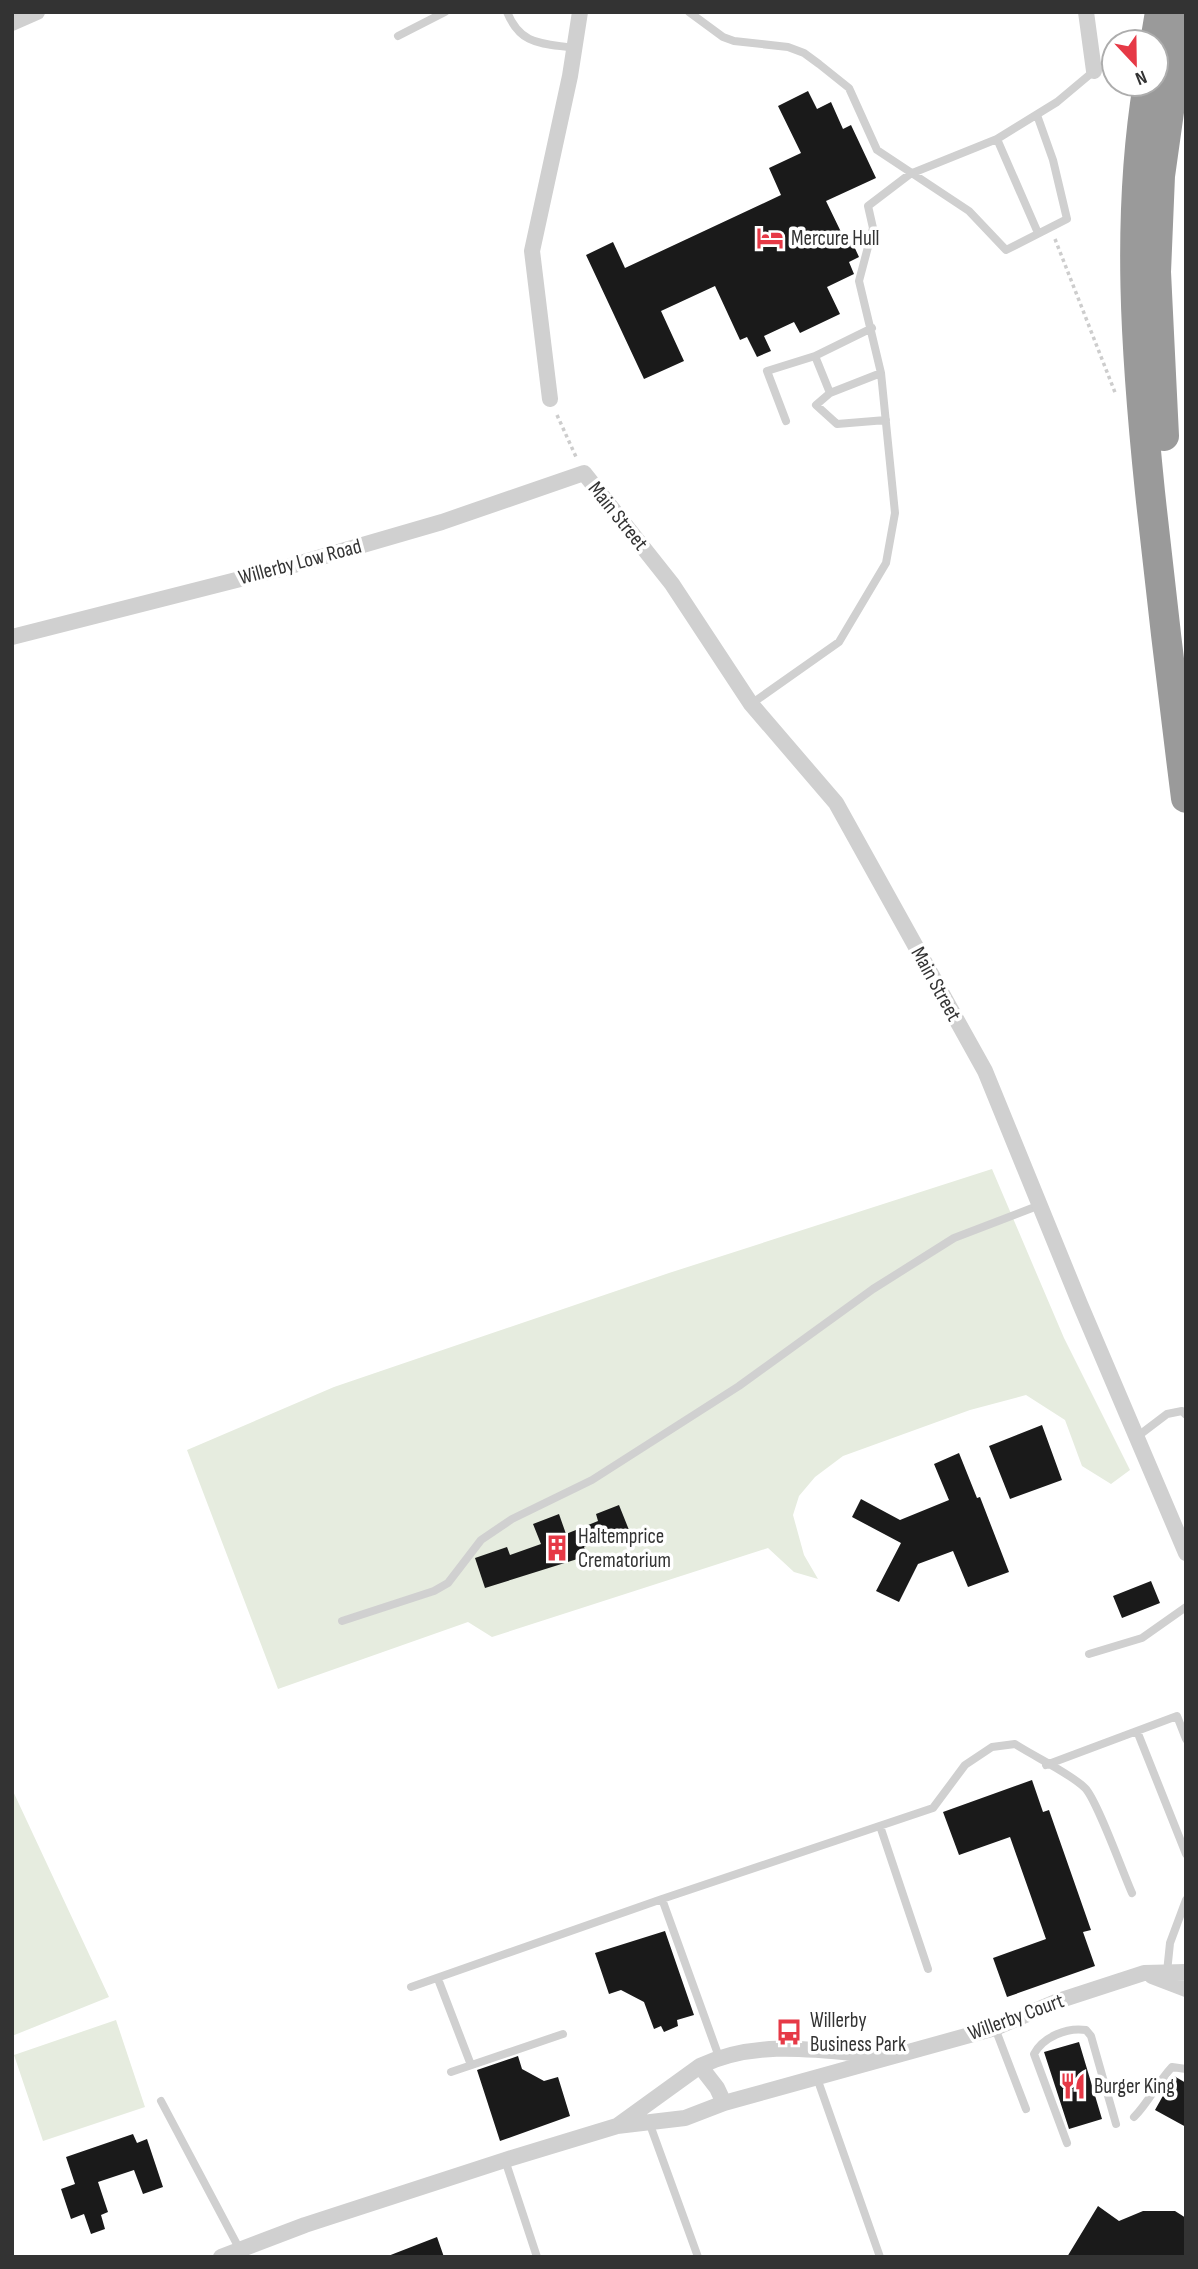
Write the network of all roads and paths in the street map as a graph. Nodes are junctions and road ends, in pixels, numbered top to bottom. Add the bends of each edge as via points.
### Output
1 (37, 12) edge
2 (445, 12) edge
3 (507, 12) edge
4 (580, 12) edge
5 (689, 12) edge
6 (1086, 12) edge
7 (1183, 12) edge
8 (12, 23) edge
9 (398, 36) dead end
10 (574, 48) junction
11 (1094, 71) joint
12 (1146, 98) edge
13 (1037, 115) junction
14 (997, 139) junction
15 (910, 174) junction
16 (1051, 227) junction
17 (1038, 233) junction
18 (872, 328) junction
19 (815, 356) junction
20 (881, 373) junction
21 (830, 393) junction
22 (1117, 397) dead end
23 (550, 399) joint
24 (886, 420) junction
25 (786, 421) dead end
26 (584, 473) junction
27 (12, 637) edge
28 (1186, 649) edge
29 (751, 704) junction
30 (1186, 798) edge
31 (1040, 1205) junction
32 (1186, 1415) edge
33 (1138, 1436) junction
34 (1184, 1546) edge
35 (1186, 1607) edge
36 (342, 1621) dead end
37 (1089, 1654) dead end
38 (1137, 1731) junction
39 (1186, 1739) edge
40 (1046, 1765) junction
41 (880, 1826) junction
42 (1186, 1854) edge
43 (1132, 1894) dead end
44 (662, 1899) junction
45 (1186, 1900) edge
46 (928, 1969) dead end
47 (1167, 1972) junction
48 (1186, 1972) edge
49 (1144, 1973) junction
50 (438, 1979) junction
51 (411, 1987) dead end
52 (1186, 1989) edge
53 (995, 2028) junction
54 (563, 2034) dead end
55 (887, 2056) junction
56 (719, 2057) junction
57 (471, 2065) junction
58 (700, 2066) junction
59 (1186, 2069) edge
60 (451, 2072) dead end
61 (817, 2078) junction
62 (160, 2101) dead end
63 (724, 2102) junction
64 (1026, 2109) dead end
65 (1134, 2117) dead end
66 (649, 2122) junction
67 (1116, 2124) dead end
68 (617, 2126) junction
69 (1068, 2143) dead end
70 (505, 2160) junction
71 (240, 2250) junction
72 (221, 2257) edge
73 (537, 2257) edge
74 (698, 2257) edge
75 (880, 2257) edge

1 - 8 street
2 - 9 lane
3 - 10 lane via 527,40
4 - 10 street
5 - 15 lane via 734,41 804,53 849,88 877,150
6 - 11 street
7 - 28 highway via 1160,176 1156,272 1160,382
10 - 23 street via 532,251
11 - 13 lane
12 - 30 highway via 1138,144 1138,380
13 - 14 lane
13 - 16 lane via 1067,219
14 - 15 lane
14 - 17 lane
15 - 17 lane via 969,211 1006,250
15 - 18 lane via 868,205 873,228 859,281
16 - 17 lane
16 - 22 path
18 - 19 lane
18 - 20 lane
19 - 21 lane
19 - 25 lane via 767,370
20 - 21 lane
20 - 24 lane
21 - 24 lane via 816,405 837,424
23 - 26 path
24 - 29 lane via 895,513 886,563 839,642
26 - 27 street, Willerby Low Road via 442,522 280,569
26 - 29 street, Main Street via 672,584
29 - 31 street, Main Street via 836,803 985,1071
31 - 33 street, Main Street
31 - 36 lane via 954,1238 873,1289 740,1386 592,1480 512,1519 481,1540 447,1583 434,1591
32 - 33 lane via 1182,1411 1167,1414
33 - 34 street, Main Street
35 - 37 lane via 1142,1638
38 - 39 lane via 1177,1716
38 - 40 lane
38 - 42 lane
40 - 41 lane via 1015,1744 992,1747 965,1765 933,1808
40 - 43 lane via 1088,1790
41 - 44 lane
41 - 46 lane
44 - 50 lane
44 - 56 lane
45 - 47 lane via 1170,1943
47 - 48 street, Willerby Court
47 - 49 street, Willerby Court
49 - 52 street
49 - 53 street, Willerby Court via 1058,2001
50 - 51 lane
50 - 57 lane
53 - 55 street, Willerby Court
53 - 64 lane
54 - 57 lane
55 - 56 street, Willerby Court via 757,2048
55 - 61 street, Willerby Court
56 - 58 street, Willerby Court
57 - 60 lane
58 - 63 street
58 - 68 street, Willerby Court
59 - 65 lane via 1172,2067
61 - 63 street, Willerby Court
61 - 75 lane
62 - 71 lane
63 - 66 street, Willerby Court via 685,2118
66 - 68 street, Willerby Court
66 - 74 lane
67 - 69 lane via 1086,2030 1044,2039 1034,2054
68 - 70 street
70 - 71 street
70 - 73 lane
71 - 72 street

